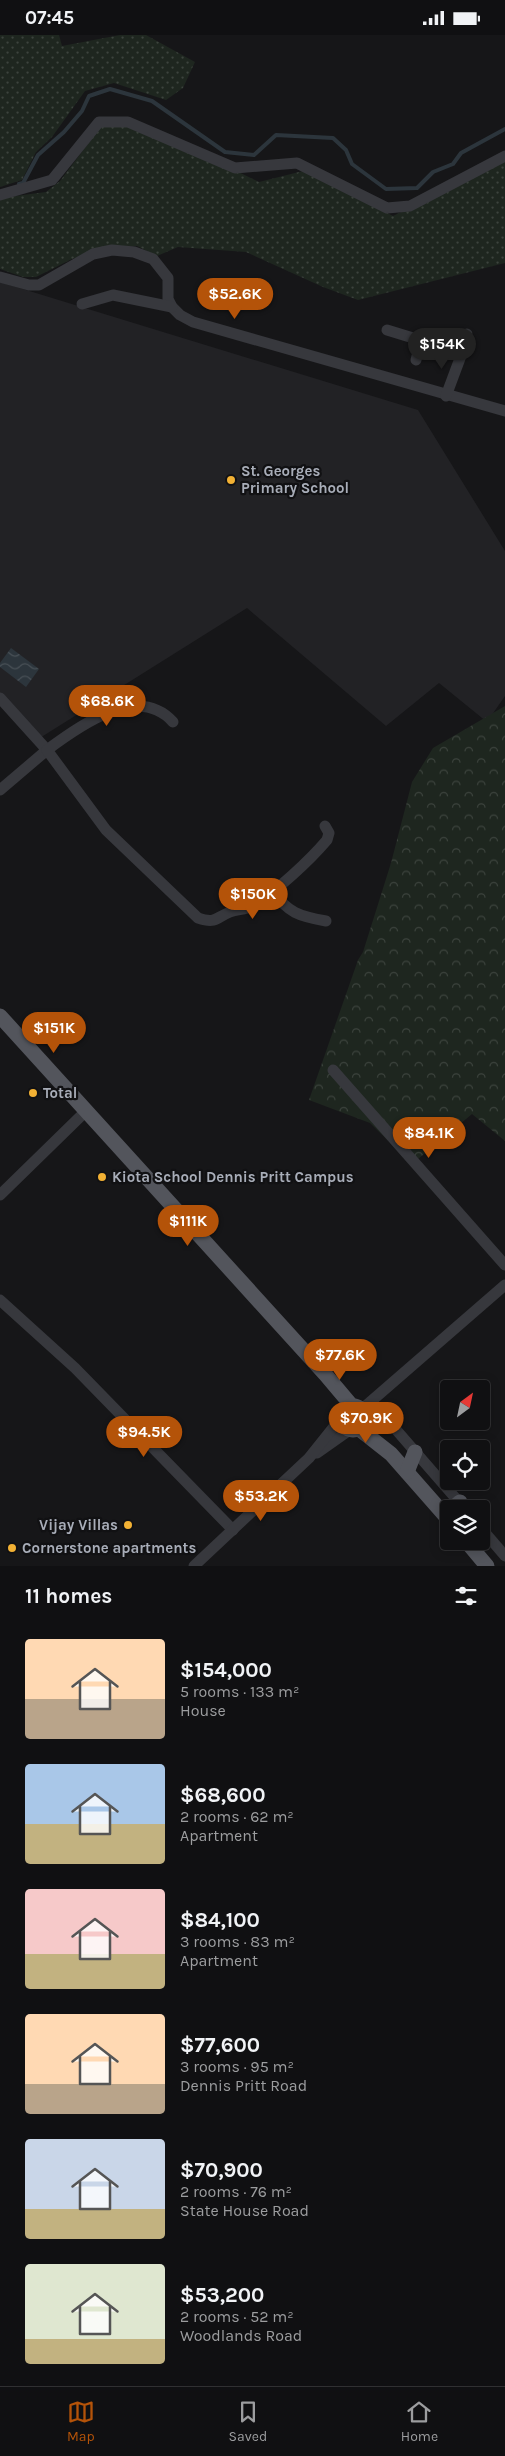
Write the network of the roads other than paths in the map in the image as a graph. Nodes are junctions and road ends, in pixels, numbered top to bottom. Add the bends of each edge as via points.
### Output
1 (505, 156) edge
2 (0, 195) edge
3 (0, 277) edge
4 (82, 304) dead end
5 (172, 307) junction
6 (387, 330) dead end
7 (467, 334) dead end
8 (421, 340) junction
9 (462, 353) junction
10 (416, 360) dead end
11 (446, 396) junction
12 (505, 411) edge
13 (0, 697) edge
14 (173, 722) dead end
15 (47, 750) junction
16 (0, 790) edge
17 (325, 826) dead end
18 (272, 891) junction
19 (326, 921) dead end
20 (0, 1016) edge
21 (333, 1070) dead end
22 (85, 1112) junction
23 (0, 1195) edge
24 (505, 1265) edge
25 (505, 1285) edge
26 (0, 1300) edge
27 (355, 1416) junction
28 (415, 1452) junction
29 (407, 1472) junction
30 (440, 1500) edge
31 (446, 1500) edge
32 (233, 1530) junction
33 (490, 1539) edge
34 (474, 1550) edge
35 (505, 1557) edge
36 (194, 1566) edge
37 (487, 1566) edge

1 - 2 street via 410,206 386,208 297,163 235,168 128,123 99,122 52,180
3 - 5 street via 39,285 93,254 112,250 134,252 153,259 168,277 168,299
4 - 5 street via 113,295
5 - 11 street via 193,322
6 - 8 street
7 - 9 street
8 - 9 street
8 - 10 street
9 - 11 street
11 - 12 street
13 - 15 street
14 - 15 street via 164,711 154,707 127,708 89,721
15 - 16 street
15 - 18 street via 106,830 198,918 208,922 218,920 229,912 251,907
17 - 18 street via 329,833 327,840
18 - 19 street via 288,910
20 - 22 main road
21 - 24 street
22 - 23 street
22 - 27 main road via 313,1361
25 - 27 street
26 - 32 street via 75,1367
27 - 28 street
27 - 29 main road via 384,1442
27 - 32 street
28 - 29 main road
28 - 31 street
29 - 30 main road
32 - 36 street
33 - 35 street
34 - 37 main road

